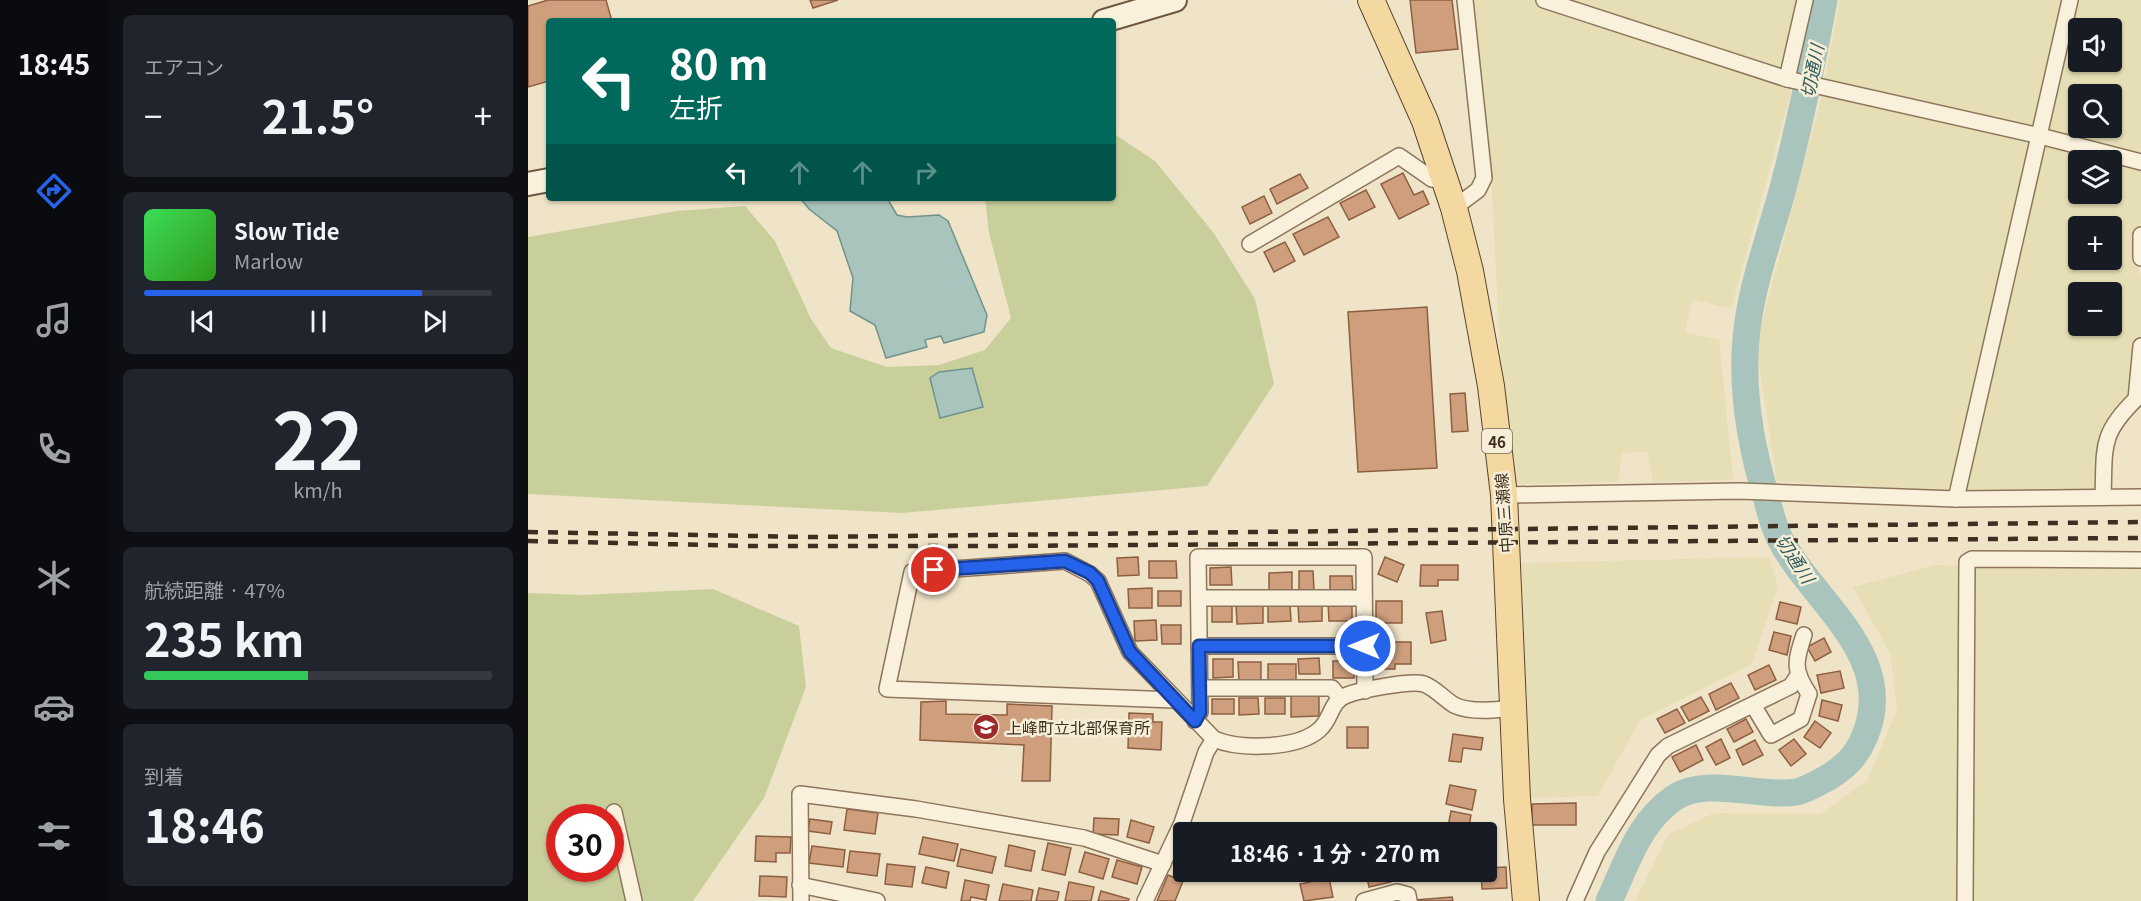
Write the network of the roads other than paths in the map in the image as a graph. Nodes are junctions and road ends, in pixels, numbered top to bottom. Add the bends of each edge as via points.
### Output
1 (1175, 0) edge
2 (1371, 0) edge
3 (1465, 0) edge
4 (1544, 0) edge
5 (1805, 0) edge
6 (2070, 0) edge
7 (1114, 18) edge
8 (1788, 79) junction
9 (2040, 136) junction
10 (2141, 162) edge
11 (546, 181) edge
12 (1445, 181) junction
13 (528, 184) edge
14 (1454, 208) junction
15 (2141, 235) edge
16 (1250, 244) dead end
17 (2141, 258) edge
18 (2141, 346) edge
19 (1504, 495) junction
20 (2103, 497) junction
21 (2141, 497) edge
22 (1956, 499) junction
23 (2141, 560) edge
24 (1199, 598) junction
25 (1365, 598) junction
26 (1804, 635) dead end
27 (1199, 646) junction
28 (1365, 646) junction
29 (1797, 677) junction
30 (1200, 688) junction
31 (1365, 691) junction
32 (1340, 698) junction
33 (1174, 699) junction
34 (1753, 705) junction
35 (1513, 708) junction
36 (1195, 721) junction
37 (1214, 739) junction
38 (624, 856) edge
39 (1163, 864) junction
40 (801, 885) junction
41 (634, 901) edge
42 (801, 901) edge
43 (877, 901) edge
44 (1145, 901) edge
45 (1364, 901) edge
46 (1408, 901) edge
47 (1526, 901) edge
48 (1575, 901) edge
49 (1965, 901) edge

1 - 7 street
2 - 12 main road, 中原三瀬線 / 46 via 1425,121
3 - 14 street via 1484,178 1478,190
4 - 8 street
5 - 8 street
6 - 9 street
8 - 9 street
9 - 10 street
9 - 22 street
11 - 13 street
12 - 14 main road, 中原三瀬線 / 46
12 - 16 street via 1432,179 1399,156
14 - 19 main road, 中原三瀬線 / 46 via 1491,386
15 - 17 street
18 - 20 street via 2136,399 2116,419 2105,442
19 - 22 street via 1739,490
19 - 35 main road, 中原三瀬線 / 46
20 - 21 street
20 - 22 street
23 - 49 street via 1967,562
24 - 25 street
24 - 25 street via 1198,557 1364,557
24 - 27 street
25 - 28 street
26 - 29 street via 1796,660
27 - 28 street
27 - 30 street
28 - 31 street
29 - 34 street via 1791,686
29 - 34 street via 1809,694 1801,719 1772,735
30 - 32 street via 1332,688
30 - 36 street via 1200,712
31 - 32 street
31 - 35 street via 1423,684 1464,709
32 - 37 street via 1319,730 1301,741 1288,745 1224,743
33 - 33 street via 887,689 912,572 1065,561 1090,573 1098,581 1130,652
33 - 36 street
34 - 48 street via 1668,746 1658,755 1597,852
35 - 47 main road, 中原三瀬線 / 46
36 - 37 street
37 - 39 street
38 - 41 street
39 - 40 street via 1084,838 800,794
39 - 44 street
40 - 42 street
40 - 43 street
45 - 46 street via 1397,892 1408,895

